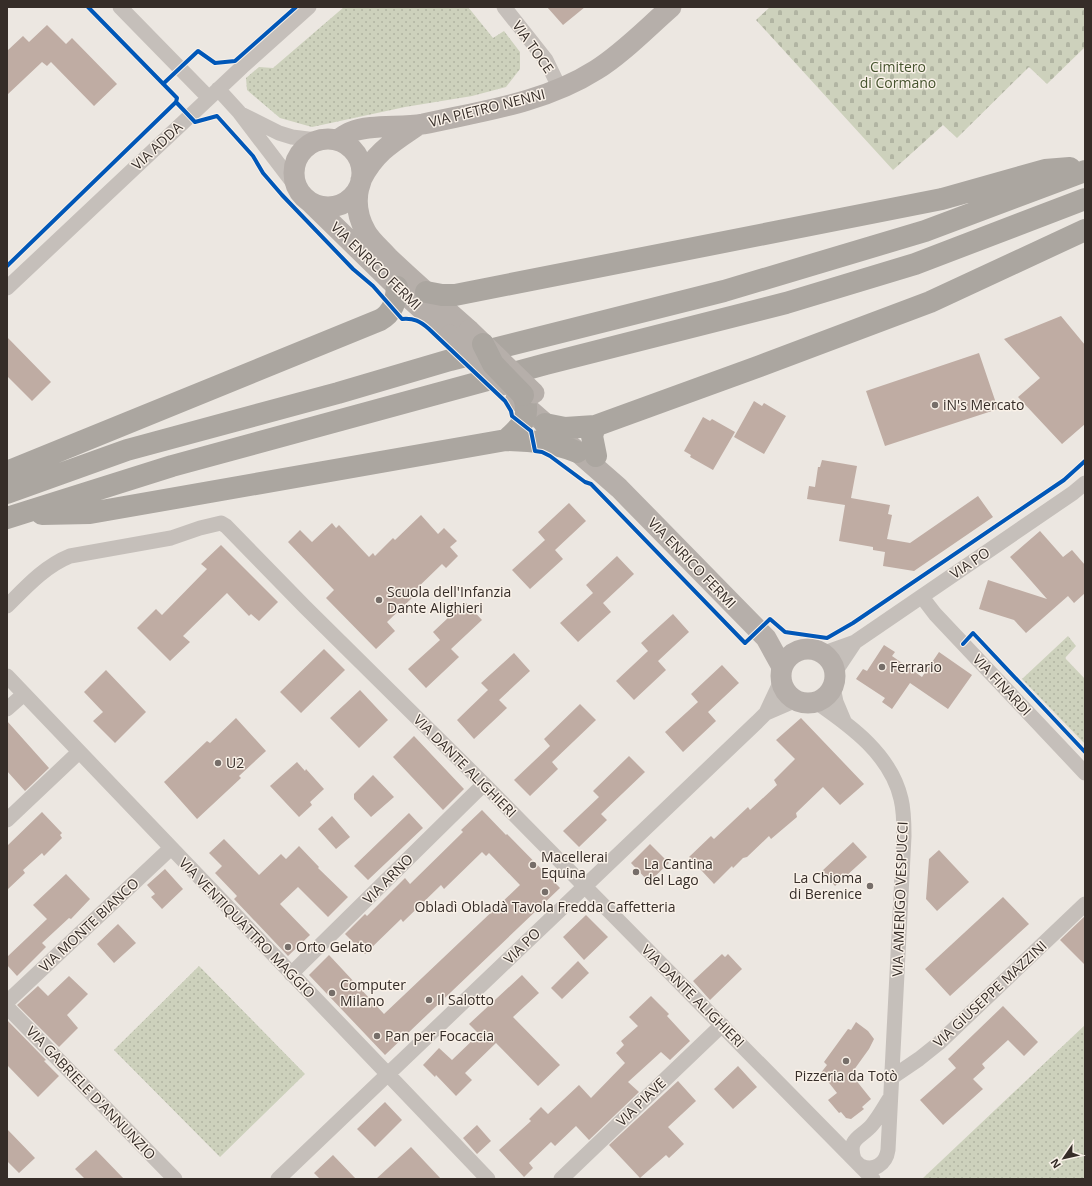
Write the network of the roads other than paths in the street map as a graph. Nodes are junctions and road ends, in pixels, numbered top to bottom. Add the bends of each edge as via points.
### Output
1 (120, 7) edge
2 (309, 7) edge
3 (504, 7) edge
4 (671, 7) edge
5 (560, 89) junction
6 (213, 93) junction
7 (239, 112) junction
8 (419, 124) junction
9 (316, 140) junction
10 (337, 140) junction
11 (1085, 167) edge
12 (1085, 171) edge
13 (360, 184) junction
14 (297, 188) junction
15 (1085, 198) edge
16 (311, 203) junction
17 (1085, 230) edge
18 (397, 287) junction
19 (7, 288) edge
20 (426, 292) junction
21 (467, 336) junction
22 (525, 399) junction
23 (555, 426) junction
24 (595, 426) junction
25 (506, 440) junction
26 (586, 454) junction
27 (7, 472) edge
28 (1085, 482) edge
29 (7, 494) edge
30 (13, 516) edge
31 (922, 596) junction
32 (7, 606) edge
33 (766, 638) junction
34 (855, 642) junction
35 (802, 649) junction
36 (824, 653) junction
37 (781, 674) junction
38 (7, 676) edge
39 (834, 680) junction
40 (24, 694) junction
41 (806, 701) junction
42 (7, 709) edge
43 (766, 713) junction
44 (844, 721) junction
45 (79, 752) junction
46 (1085, 773) edge
47 (484, 784) junction
48 (7, 820) edge
49 (171, 848) junction
50 (585, 886) junction
51 (1085, 904) edge
52 (291, 974) junction
53 (7, 1002) edge
54 (7, 1007) edge
55 (722, 1025) junction
56 (387, 1075) junction
57 (891, 1078) junction
58 (890, 1098) junction
59 (857, 1163) junction
60 (175, 1179) edge
61 (278, 1179) edge
62 (488, 1179) edge
63 (561, 1179) edge
64 (873, 1179) edge

1 - 6 street
2 - 6 street, VIA ADDA
3 - 5 street, VIA TOCE via 546,60
4 - 5 street, VIA PIETRO NENNI via 606,62
5 - 8 street, VIA PIETRO NENNI via 492,109
6 - 7 street
6 - 19 street, VIA ADDA
7 - 9 street via 279,133
7 - 14 street
8 - 10 street, VIA PIETRO NENNI via 352,132
8 - 13 street, VIA PIETRO NENNI via 382,150 369,165
9 - 10 street
9 - 14 street via 298,156 293,172
10 - 13 street via 357,155 362,171
11 - 20 highway via 1045,170 942,199 455,295
12 - 29 highway via 918,234 724,291 450,360 127,450
13 - 16 street via 350,198 338,205 324,207
13 - 20 street, VIA ENRICO FERMI via 357,195 358,212 369,237
14 - 16 street
15 - 30 highway via 915,264 794,300 546,364 179,464
16 - 18 street, VIA ENRICO FERMI
17 - 24 highway via 930,302
18 - 21 street, VIA ENRICO FERMI
18 - 27 highway via 393,308 380,320
20 - 21 street, VIA ENRICO FERMI
21 - 22 street, VIA ENRICO FERMI, bridge
21 - 22 highway, bridge
22 - 23 street, VIA ENRICO FERMI via 551,414
22 - 25 highway via 526,416 523,424
23 - 24 highway
23 - 26 street, VIA ENRICO FERMI
24 - 26 highway
25 - 26 highway via 556,444
25 - 30 highway via 90,513
26 - 33 street, VIA ENRICO FERMI
28 - 31 street, VIA PO via 1073,493
31 - 34 street, VIA PO
31 - 46 street, VIA FINARDI via 935,614
32 - 47 street, VIA DANTE ALIGHIERI via 39,575 70,556 180,536 221,523
33 - 35 street, VIA ENRICO FERMI via 785,647
33 - 37 street, VIA ENRICO FERMI
34 - 36 street, VIA PO
34 - 39 street, VIA PO
35 - 36 street via 810,648
35 - 37 street via 793,652 786,659
36 - 39 street via 833,665
37 - 41 street via 784,689 789,695
37 - 43 street, VIA PO
38 - 40 street, VIA VENTIQUATTRO MAGGIO
39 - 41 street via 829,694 823,699
39 - 44 street, VIA AMERIGO VESPUCCI via 836,702
40 - 42 street
40 - 45 street, VIA VENTIQUATTRO MAGGIO
41 - 43 street, VIA PO
41 - 44 street, VIA AMERIGO VESPUCCI
43 - 50 street, VIA PO
44 - 57 street, VIA AMERIGO VESPUCCI via 887,766 902,800 904,836
45 - 48 street
45 - 49 street, VIA VENTIQUATTRO MAGGIO
47 - 50 street, VIA DANTE ALIGHIERI
47 - 52 street, VIA ARNO
49 - 52 street, VIA VENTIQUATTRO MAGGIO
49 - 53 street, VIA MONTE BIANCO
50 - 55 street, VIA DANTE ALIGHIERI
50 - 56 street, VIA PO
51 - 57 street, VIA GIUSEPPE MAZZINI via 939,1043
52 - 56 street, VIA VENTIQUATTRO MAGGIO
54 - 60 street, VIA GABRIELE D'ANNUNZIO
55 - 59 street, VIA DANTE ALIGHIERI
55 - 63 street, VIA PIAVE
56 - 61 street, VIA PO
56 - 62 street, VIA VENTIQUATTRO MAGGIO
57 - 58 street, VIA AMERIGO VESPUCCI
58 - 59 street via 872,1125 855,1140 852,1149
58 - 59 street, VIA AMERIGO VESPUCCI via 887,1156 875,1168
59 - 64 street, VIA DANTE ALIGHIERI

